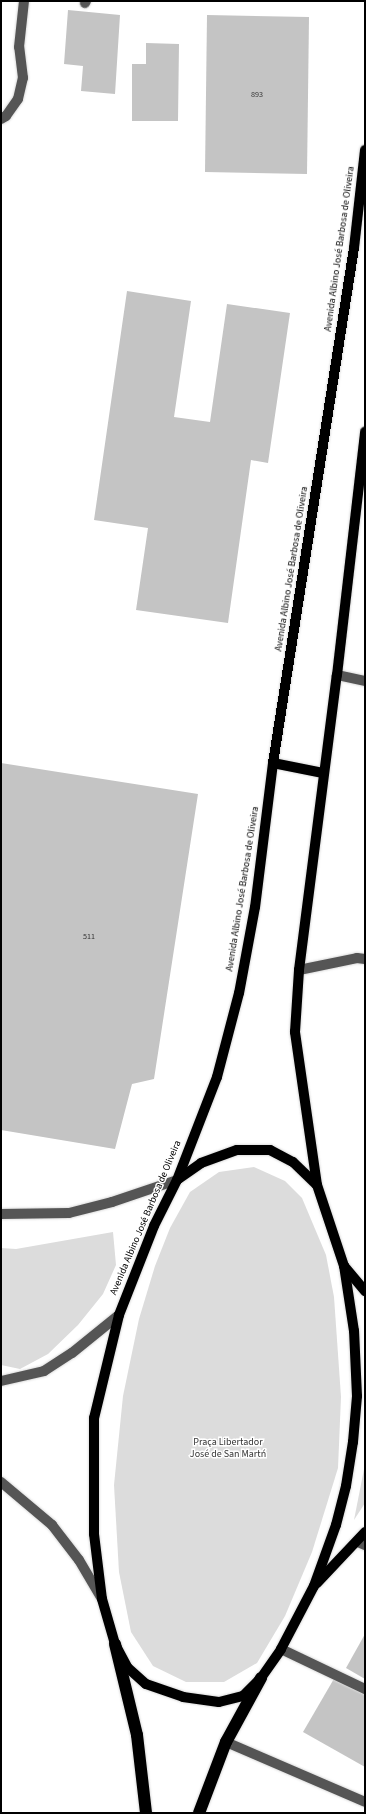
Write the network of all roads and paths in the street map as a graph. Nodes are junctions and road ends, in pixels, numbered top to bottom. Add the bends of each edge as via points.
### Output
1 (24, 1) edge
2 (1, 119) edge
3 (365, 150) edge
4 (365, 432) edge
5 (338, 675) junction
6 (365, 681) edge
7 (273, 763) junction
8 (323, 773) junction
9 (365, 959) edge
10 (299, 970) junction
11 (177, 1180) junction
12 (317, 1185) junction
13 (1, 1214) edge
14 (344, 1266) junction
15 (365, 1291) edge
16 (118, 1315) junction
17 (3, 1380) edge
18 (1, 1482) edge
19 (365, 1532) edge
20 (361, 1543) edge
21 (314, 1586) junction
22 (102, 1599) junction
23 (115, 1644) junction
24 (281, 1649) junction
25 (261, 1678) junction
26 (365, 1689) edge
27 (226, 1742) junction
28 (365, 1802) edge
29 (146, 1813) edge
30 (199, 1813) edge

1 - 2 street via 19,47 23,78 18,100
3 - 7 main road, Avenida Albino José Barbosa de Oliveira via 354,248
4 - 5 main road, Avenida Albino José Barbosa de Oliveira
5 - 6 street
5 - 8 main road, Avenida Albino José Barbosa de Oliveira
7 - 8 main road
7 - 11 main road, Avenida Albino José Barbosa de Oliveira via 255,907 239,993 217,1077
8 - 10 main road, Avenida Albino José Barbosa de Oliveira
9 - 10 street via 357,958
10 - 12 main road, Avenida Albino José Barbosa de Oliveira via 295,1032
11 - 12 main road via 201,1163 238,1150 270,1150 293,1162
11 - 13 street via 112,1202 69,1213
11 - 16 main road, Avenida Albino José Barbosa de Oliveira via 154,1226
12 - 14 main road, Avenida Albino José Barbosa de Oliveira
14 - 15 main road
14 - 21 main road, Avenida Albino José Barbosa de Oliveira via 354,1331 357,1396 353,1442 336,1525
16 - 17 street via 72,1353 44,1371
16 - 22 main road, Avenida Albino José Barbosa de Oliveira via 94,1418 94,1534
18 - 22 street via 52,1525 79,1560
19 - 20 main road
20 - 21 main road
21 - 24 main road, Avenida Albino José Barbosa de Oliveira
22 - 23 main road, Avenida Albino José Barbosa de Oliveira
23 - 25 main road, Avenida Albino José Barbosa de Oliveira via 128,1668 146,1684 183,1697 219,1702 243,1696
23 - 29 highway via 137,1735
24 - 25 main road, Avenida Albino José Barbosa de Oliveira
24 - 26 street
25 - 27 highway
27 - 28 street
27 - 30 highway

